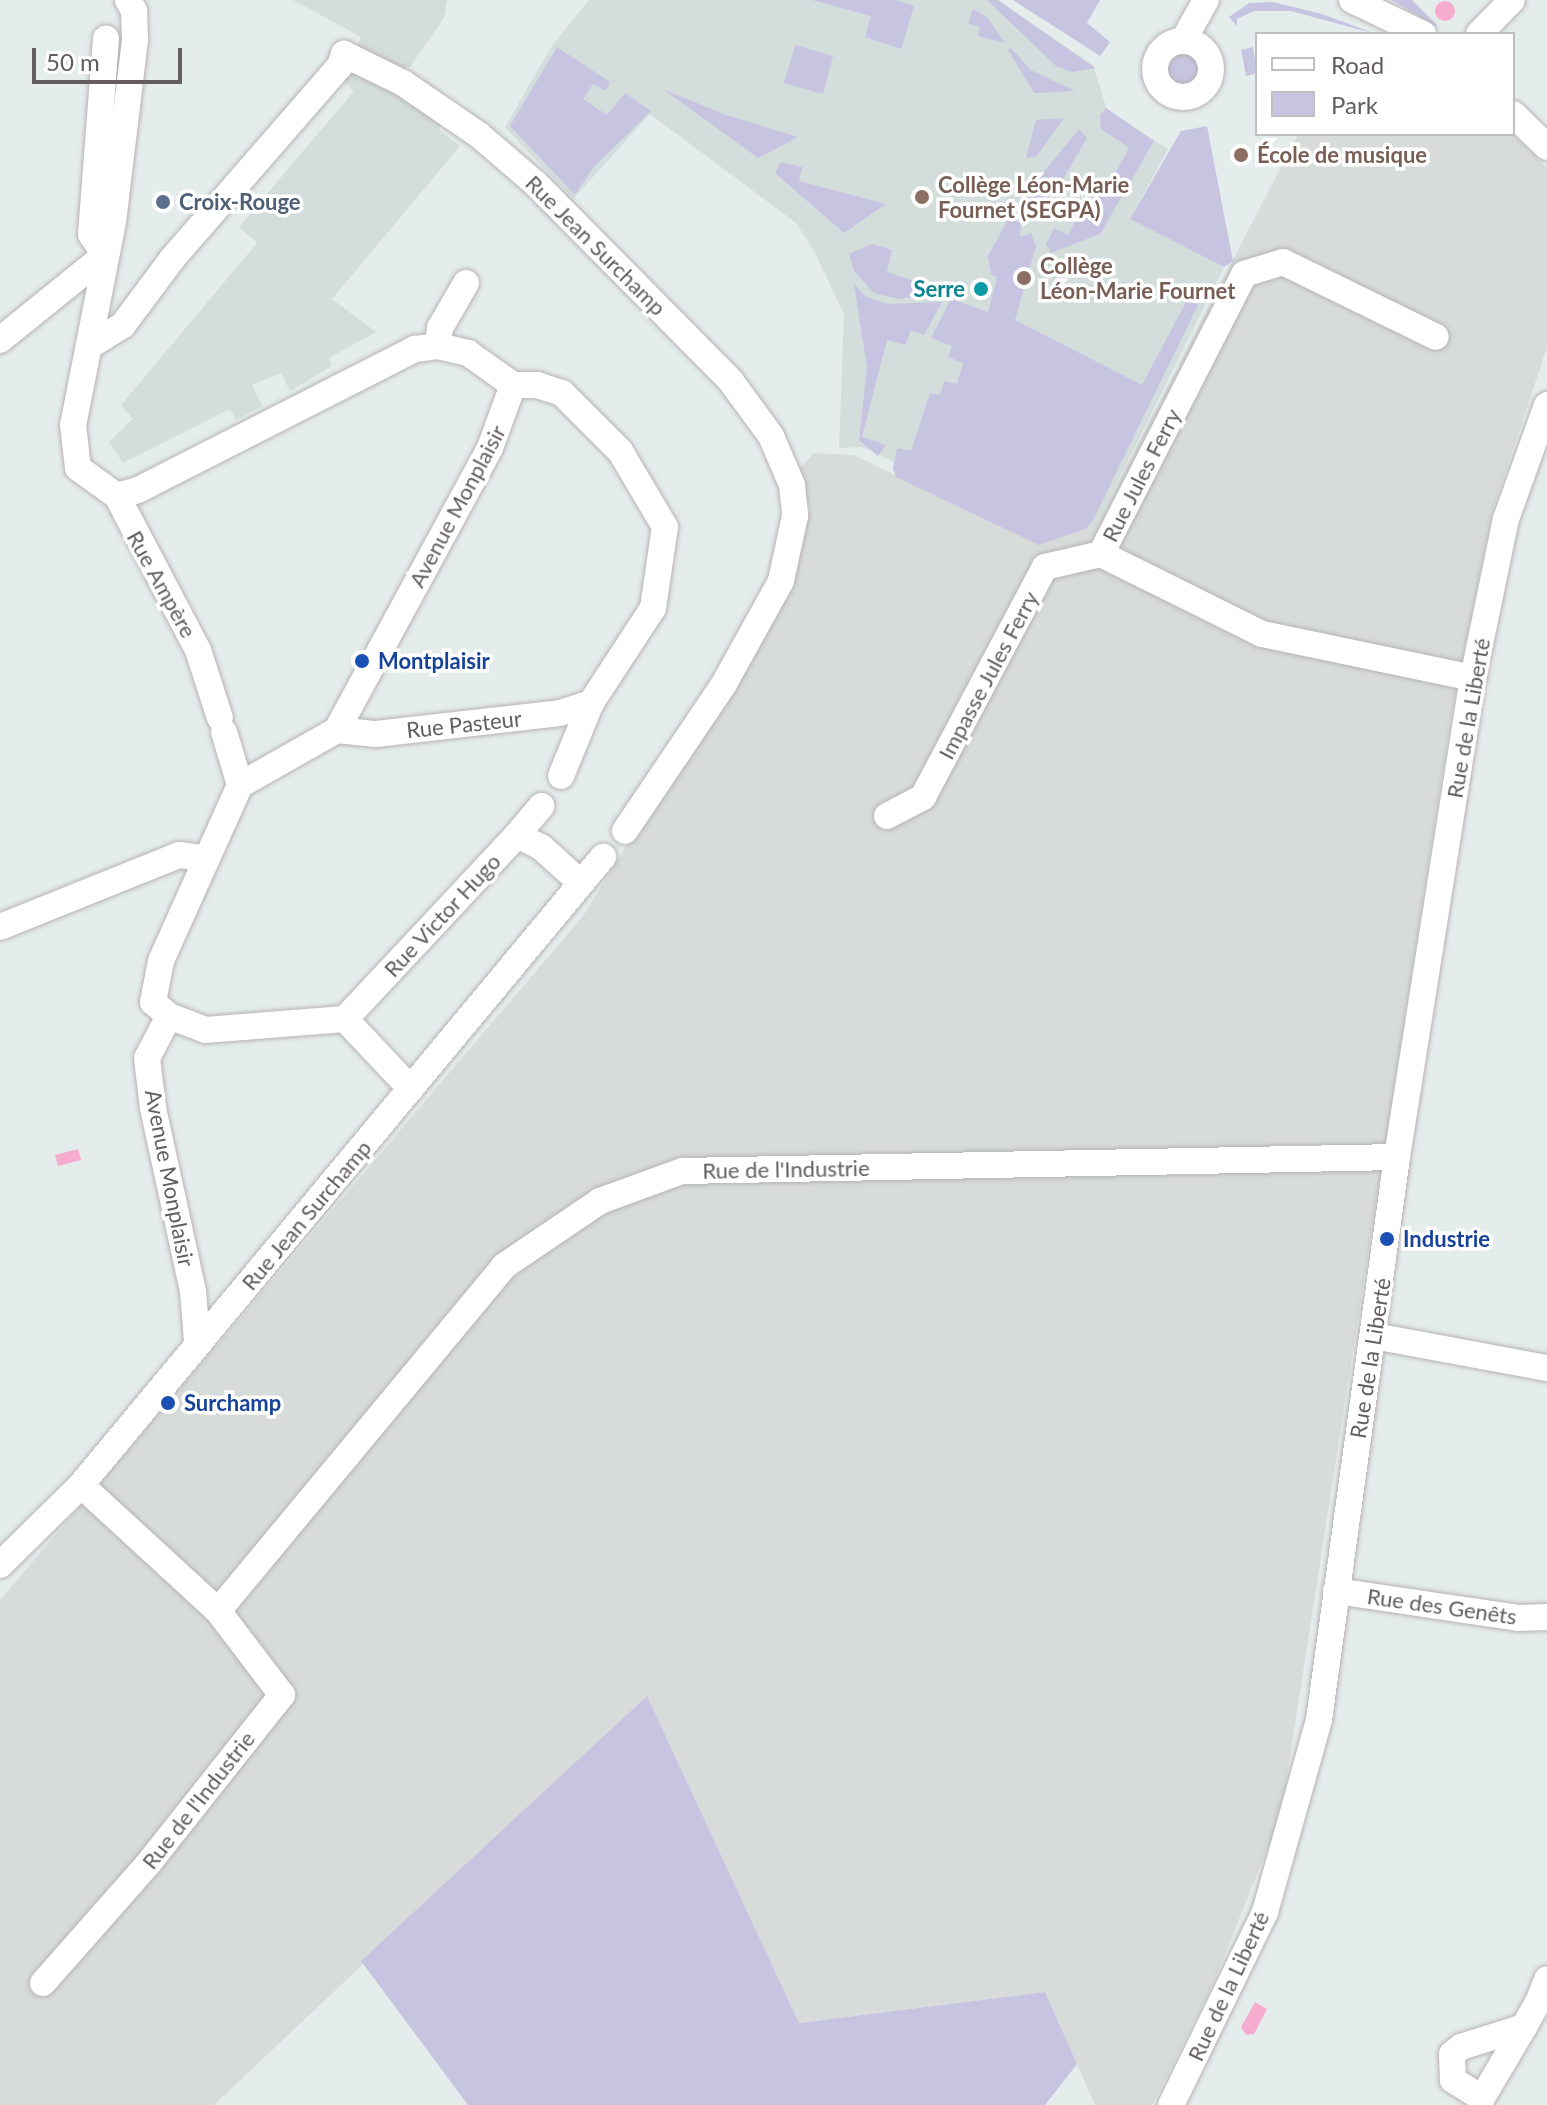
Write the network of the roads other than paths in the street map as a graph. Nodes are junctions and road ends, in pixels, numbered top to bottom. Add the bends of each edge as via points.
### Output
1 (128, 0) edge
2 (1206, 0) edge
3 (1512, 0) edge
4 (1362, 2) edge
5 (1419, 32) edge
6 (1481, 32) edge
7 (106, 39) dead end
8 (1183, 41) dead end
9 (1515, 116) edge
10 (1547, 147) edge
11 (105, 255) junction
12 (466, 283) dead end
13 (1436, 337) dead end
14 (0, 340) edge
15 (91, 345) junction
16 (438, 346) junction
17 (513, 385) junction
18 (1547, 405) edge
19 (117, 496) junction
20 (1101, 554) junction
21 (1473, 678) junction
22 (591, 703) junction
23 (337, 730) junction
24 (561, 776) dead end
25 (240, 785) junction
26 (541, 806) dead end
27 (887, 816) dead end
28 (625, 831) dead end
29 (517, 835) junction
30 (603, 857) dead end
31 (204, 858) junction
32 (581, 883) junction
33 (0, 927) edge
34 (169, 1016) junction
35 (345, 1019) junction
36 (411, 1089) junction
37 (1397, 1157) junction
38 (1374, 1336) junction
39 (197, 1341) junction
40 (1547, 1368) edge
41 (81, 1485) junction
42 (0, 1565) edge
43 (1336, 1591) junction
44 (218, 1611) junction
45 (1547, 1617) edge
46 (1547, 1979) edge
47 (43, 1983) dead end
48 (1524, 2027) junction
49 (1171, 2105) edge

1 - 11 street via 134,11 135,40
2 - 8 street
3 - 6 street
4 - 5 street
7 - 11 street via 91,234
9 - 10 street
11 - 14 street
11 - 15 street
12 - 16 street via 440,328
13 - 20 street, Rue Jules Ferry via 1283,262 1244,274
15 - 19 street via 72,450 78,468
15 - 28 street, Rue Jean Surchamp via 123,325 172,259 340,66 344,54 403,83 479,135 536,184 730,380 771,436 792,485 795,516 781,581 724,684
16 - 17 street via 468,353
16 - 19 street via 415,349
17 - 22 street via 538,385 562,393 620,451 665,527 653,608
17 - 23 street, Avenue Monplaisir via 490,448
18 - 21 street, Rue de la Liberté via 1506,519
19 - 25 street, Rue Ampère via 198,650
20 - 21 street, Rue Jules Ferry via 1262,634
20 - 27 street, Impasse Jules Ferry via 1045,567 923,797
21 - 37 street, Rue de la Liberté
22 - 23 street, Rue Pasteur via 560,713 376,734
22 - 24 street
23 - 25 street
25 - 31 street
26 - 29 street
29 - 32 street, Rue Victor Hugo via 541,847
29 - 35 street, Rue Victor Hugo
30 - 32 street, Rue Jean Surchamp
31 - 33 street via 179,855
31 - 34 street via 161,961 153,1002
32 - 36 street, Rue Jean Surchamp
34 - 35 street via 205,1030
34 - 39 street, Avenue Monplaisir via 147,1058 193,1291
35 - 36 street
36 - 39 street, Rue Jean Surchamp
37 - 38 street, Rue de la Liberté
37 - 44 street, Rue de l'Industrie via 932,1169 724,1166 682,1171 600,1201 504,1266
38 - 40 street
38 - 43 street, Rue de la Liberté
39 - 41 street, Rue Jean Surchamp
41 - 42 street, Rue Jean Surchamp
41 - 44 street, Rue de l'Industrie
43 - 45 street, Rue des Genêts via 1518,1618
43 - 49 street, Rue de la Liberté via 1319,1720 1265,1912
44 - 47 street, Rue de l'Industrie via 282,1695 148,1864
46 - 48 street
48 - 48 street via 1452,2054 1453,2080 1482,2098

